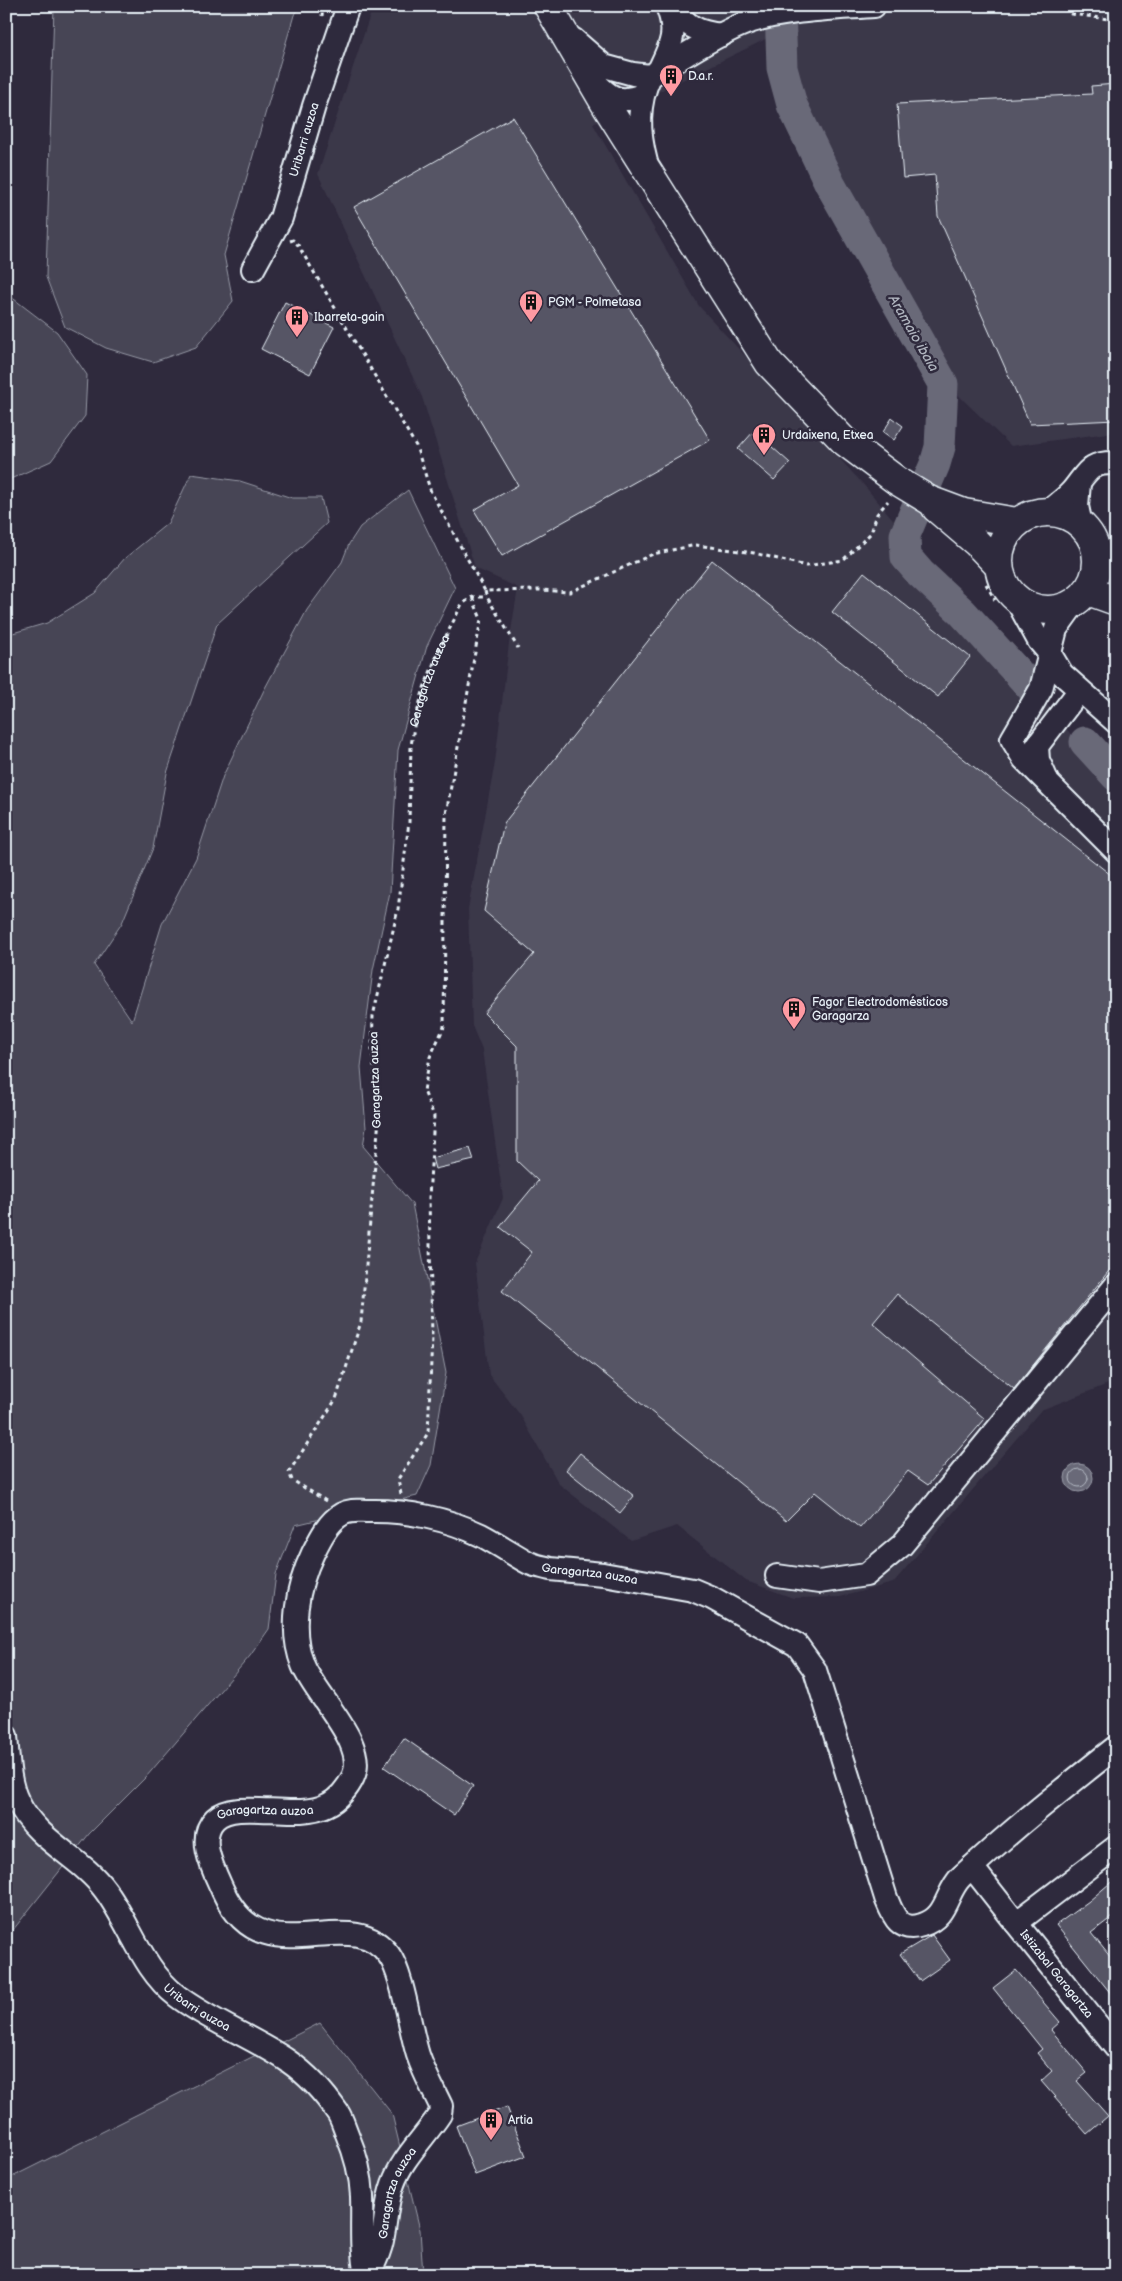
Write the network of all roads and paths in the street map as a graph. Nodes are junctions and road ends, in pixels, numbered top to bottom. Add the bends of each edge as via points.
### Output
1 (348, 6) edge
2 (669, 6) edge
3 (874, 6) edge
4 (1070, 6) edge
5 (554, 17) edge
6 (1116, 20) edge
7 (674, 32) junction
8 (722, 35) junction
9 (687, 54) junction
10 (647, 79) junction
11 (618, 111) junction
12 (648, 172) junction
13 (287, 242) dead end
14 (253, 269) dead end
15 (1116, 463) edge
16 (1079, 483) junction
17 (894, 490) junction
18 (929, 501) junction
19 (1048, 512) junction
20 (1018, 522) junction
21 (1088, 536) junction
22 (999, 566) junction
23 (1116, 579) edge
24 (485, 591) junction
25 (472, 597) junction
26 (487, 597) junction
27 (1015, 597) junction
28 (1081, 598) junction
29 (1116, 601) edge
30 (518, 648) dead end
31 (1050, 654) junction
32 (1079, 691) junction
33 (1116, 722) edge
34 (1047, 781) junction
35 (1116, 851) edge
36 (1116, 1285) edge
37 (351, 1510) junction
38 (405, 1514) junction
39 (777, 1576) dead end
40 (6, 1736) edge
41 (1116, 1747) edge
42 (1116, 1847) edge
43 (972, 1867) junction
44 (1016, 1923) junction
45 (1116, 2048) edge
46 (367, 2275) edge

1 - 14 street, Uribarri auzoa via 281,218
2 - 7 street
2 - 8 street via 690,27
3 - 8 street via 766,18
4 - 6 path via 1071,14
5 - 10 street via 604,66
5 - 11 main road via 587,74
7 - 9 street
7 - 10 street via 670,48
8 - 9 street
9 - 10 street
10 - 11 street
10 - 12 street via 639,126
11 - 12 main road
12 - 17 main road via 769,362
13 - 24 path via 293,240 298,245 416,446 431,492
15 - 16 street via 1101,462 1088,469
16 - 19 street
16 - 21 street via 1077,506
17 - 18 main road
17 - 24 path via 877,514 871,533 843,560 806,566 754,553 696,545 653,554 570,592
18 - 20 main road via 964,513
18 - 22 main road
19 - 20 main road via 1030,515
19 - 21 main road via 1059,513
20 - 22 main road via 1006,535 1000,550
21 - 23 main road
21 - 28 main road via 1098,555 1097,573
22 - 27 main road via 1006,586
24 - 26 path
25 - 26 path
25 - 37 path, Garagartza auzoa via 462,604 439,650 424,688 412,737 409,822 398,910 373,1016 372,1049 379,1119 361,1322 336,1399 289,1472 292,1480 305,1490
25 - 38 path via 481,620 446,814 444,1027 430,1057 424,1091 434,1116 429,1198 432,1337 428,1433 398,1479
26 - 30 path
27 - 28 main road via 1039,610 1057,610
27 - 31 street via 1039,641
28 - 29 main road
28 - 31 street via 1056,629
31 - 32 street via 1062,674
31 - 34 street via 1041,689 1012,739 1024,759
32 - 33 street
32 - 34 street via 1037,746 1038,760
34 - 35 street
36 - 39 street via 902,1545 866,1575 819,1582
37 - 38 street, Garagartza auzoa
37 - 46 street, Garagartza auzoa via 330,1524 318,1542 306,1572 296,1620 297,1645 304,1668 356,1755 352,1779 342,1794 327,1806 306,1811 227,1810 210,1824 206,1835 207,1849 232,1909 252,1928 271,1935 358,1934 368,1937 390,1955 396,1971 418,2057 441,2106 440,2114 398,2170 377,2261
38 - 43 street, Garagartza auzoa via 445,1522 478,1534 528,1562 550,1569 603,1574 693,1590 797,1645 815,1670 895,1920 905,1927 920,1926 935,1919 957,1881
40 - 46 street, Uribarri auzoa via 17,1802 30,1821 58,1849 85,1869 105,1890 153,1973 183,2000 289,2062 314,2084 338,2114 355,2152 362,2194 362,2252
41 - 43 street, Garagartza auzoa
42 - 44 street
43 - 44 street, Istizabal Garagartza
44 - 45 street, Istizabal Garagartza

